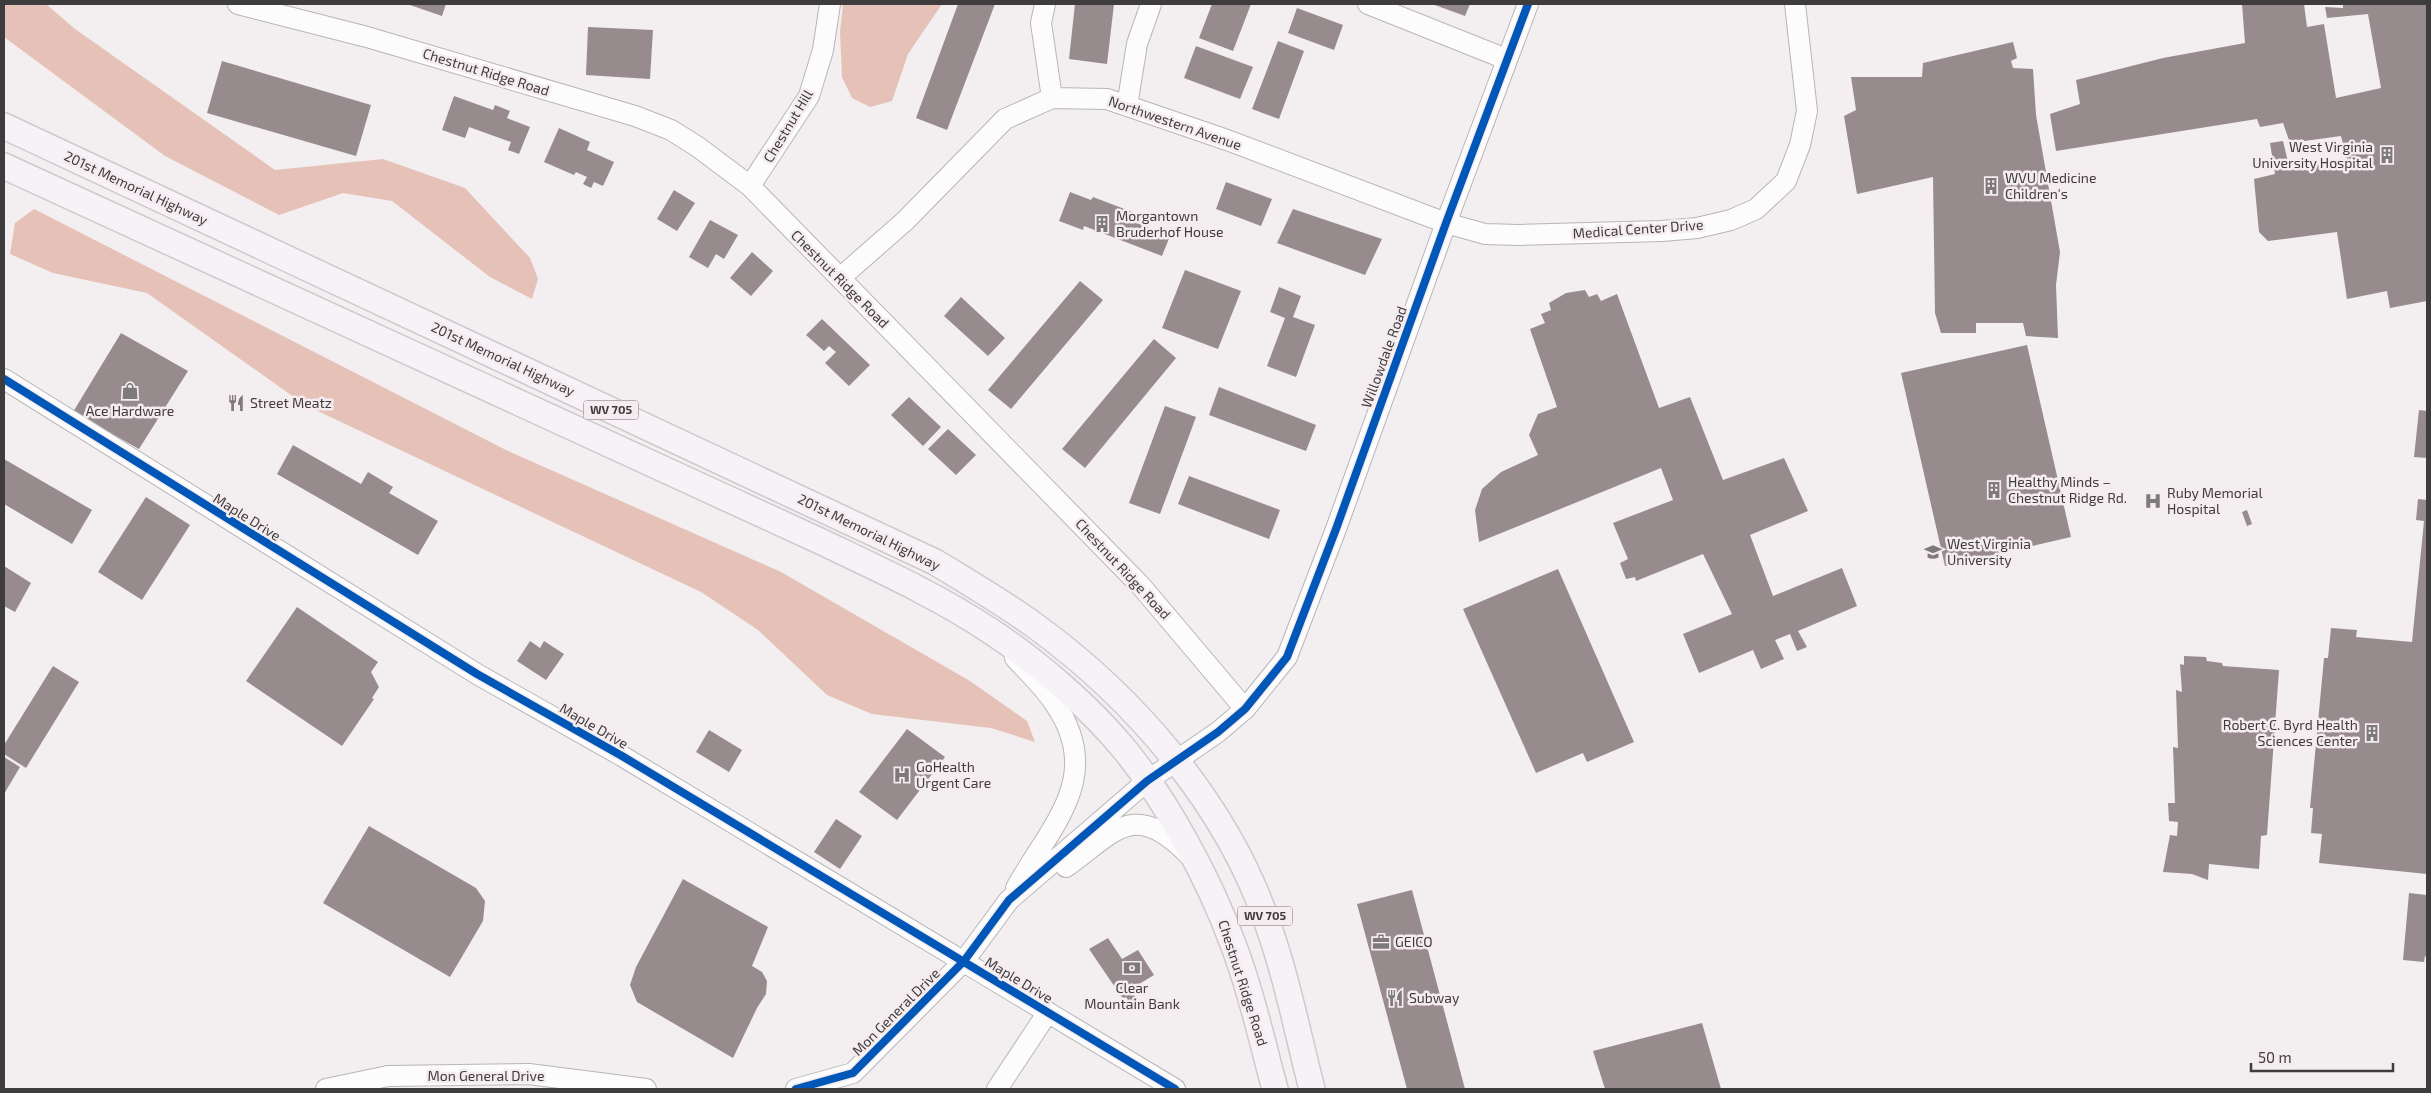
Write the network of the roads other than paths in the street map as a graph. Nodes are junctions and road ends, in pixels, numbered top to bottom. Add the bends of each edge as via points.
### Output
1 (238, 4) edge
2 (830, 4) edge
3 (1045, 4) edge
4 (1151, 4) edge
5 (1368, 4) edge
6 (1528, 4) edge
7 (1795, 4) edge
8 (1506, 59) junction
9 (1052, 98) junction
10 (1127, 106) junction
11 (4, 126) edge
12 (4, 166) edge
13 (750, 186) junction
14 (1446, 222) junction
15 (840, 278) junction
16 (4, 379) edge
17 (990, 631) junction
18 (1245, 709) junction
19 (1176, 760) junction
20 (1147, 781) junction
21 (1194, 859) junction
22 (1009, 900) junction
23 (964, 961) junction
24 (1048, 1012) junction
25 (326, 1089) edge
26 (646, 1089) edge
27 (796, 1089) edge
28 (997, 1089) edge
29 (1174, 1089) edge
30 (1275, 1089) edge
31 (1312, 1089) edge

1 - 13 street, Chestnut Ridge Road via 367,36 635,116 692,142
2 - 13 street, Chestnut Hill via 823,50 809,96
3 - 9 street via 1041,23
4 - 10 street via 1137,44
5 - 8 street
6 - 8 street, Willowdale Road
7 - 14 street, Medical Center Drive via 1807,112 1805,130 1786,181 1756,209 1697,228 1662,231 1493,234
8 - 14 street, Willowdale Road
9 - 10 street, Northwestern Avenue via 1107,99
9 - 15 street, Northwestern Avenue via 1005,119 905,221
10 - 14 street, Northwestern Avenue
11 - 19 main road, 201st Memorial Highway / WV 705 via 935,562 1035,626 1126,704
12 - 17 main road, WV 705 via 822,542 931,595
13 - 15 street, Chestnut Ridge Road
14 - 18 street, Willowdale Road via 1287,657
15 - 18 street, Chestnut Ridge Road via 1141,586
16 - 23 street, Maple Drive via 468,668 622,756
17 - 20 main road, WV 705 via 1087,708 1124,748
17 - 22 street via 1055,703 1070,732 1077,756 1072,792
18 - 19 street
19 - 20 street
19 - 31 main road, WV 705 via 1236,852 1268,924
20 - 21 main road, Chestnut Ridge Road / WV 705
20 - 22 street, Mon General Drive
21 - 22 street via 1177,842 1159,831 1144,824 1129,824 1110,833 1050,879
21 - 30 main road, Chestnut Ridge Road / WV 705 via 1234,945
22 - 23 street, Mon General Drive
23 - 24 street, Maple Drive
23 - 27 street, Mon General Drive via 853,1073
24 - 28 street
24 - 29 street, Maple Drive
25 - 26 street, Mon General Drive via 388,1076 529,1074

